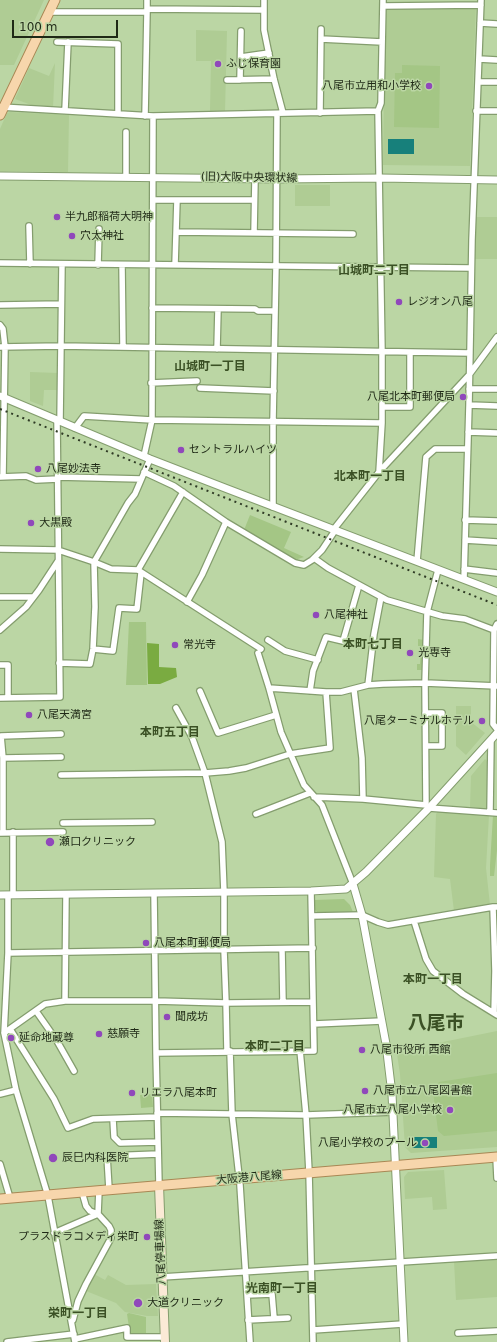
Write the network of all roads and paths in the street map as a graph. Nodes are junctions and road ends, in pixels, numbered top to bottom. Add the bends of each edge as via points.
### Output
1 (55, 0) edge
2 (146, 0) edge
3 (264, 0) edge
4 (481, 2) edge
5 (383, 3) edge
6 (147, 10) junction
7 (264, 10) junction
8 (50, 12) junction
9 (480, 23) junction
10 (497, 24) edge
11 (321, 28) dead end
12 (241, 31) dead end
13 (321, 40) junction
14 (57, 42) dead end
15 (68, 42) junction
16 (382, 42) junction
17 (269, 53) junction
18 (241, 57) junction
19 (479, 59) junction
20 (497, 60) edge
21 (274, 79) junction
22 (227, 80) dead end
23 (240, 80) junction
24 (478, 82) junction
25 (497, 82) edge
26 (1, 110) edge
27 (65, 110) junction
28 (378, 111) junction
29 (476, 111) junction
30 (497, 111) edge
31 (283, 113) junction
32 (320, 113) junction
33 (118, 114) junction
34 (277, 114) junction
35 (145, 116) junction
36 (153, 116) junction
37 (126, 132) dead end
38 (0, 176) edge
39 (126, 177) junction
40 (153, 177) junction
41 (380, 178) junction
42 (255, 179) junction
43 (277, 179) junction
44 (474, 180) junction
45 (497, 180) edge
46 (153, 200) junction
47 (177, 200) junction
48 (254, 200) junction
49 (29, 226) dead end
50 (99, 229) dead end
51 (176, 232) junction
52 (254, 233) junction
53 (276, 233) junction
54 (353, 234) dead end
55 (0, 263) edge
56 (30, 264) junction
57 (62, 264) junction
58 (98, 265) junction
59 (122, 265) junction
60 (152, 265) junction
61 (175, 265) junction
62 (276, 266) junction
63 (381, 267) junction
64 (471, 268) junction
65 (61, 304) junction
66 (0, 305) edge
67 (152, 308) junction
68 (218, 309) junction
69 (275, 311) junction
70 (0, 325) edge
71 (496, 339) edge
72 (61, 346) junction
73 (2, 347) edge
74 (123, 347) junction
75 (151, 348) junction
76 (218, 349) junction
77 (275, 350) junction
78 (382, 352) junction
79 (410, 352) junction
80 (470, 353) junction
81 (469, 375) junction
82 (197, 381) dead end
83 (151, 383) junction
84 (200, 388) dead end
85 (469, 389) junction
86 (497, 389) edge
87 (274, 391) junction
88 (2, 397) edge
89 (469, 405) junction
90 (497, 406) edge
91 (382, 407) junction
92 (152, 420) junction
93 (58, 421) junction
94 (273, 421) junction
95 (1, 422) edge
96 (382, 423) junction
97 (75, 428) junction
98 (468, 432) junction
99 (497, 433) edge
100 (467, 449) junction
101 (147, 457) junction
102 (144, 472) junction
103 (379, 472) junction
104 (1, 477) edge
105 (58, 478) junction
106 (142, 478) junction
107 (183, 492) junction
108 (273, 507) junction
109 (465, 520) junction
110 (226, 522) junction
111 (497, 522) edge
112 (335, 529) junction
113 (465, 540) junction
114 (497, 542) edge
115 (0, 549) edge
116 (58, 550) junction
117 (314, 558) junction
118 (58, 561) junction
119 (417, 561) junction
120 (94, 562) junction
121 (464, 569) junction
122 (438, 570) junction
123 (140, 572) junction
124 (497, 573) edge
125 (464, 578) junction
126 (359, 585) junction
127 (497, 592) edge
128 (0, 597) edge
129 (33, 597) junction
130 (381, 597) junction
131 (187, 602) junction
132 (427, 612) junction
133 (496, 627) edge
134 (0, 630) edge
135 (268, 640) dead end
136 (92, 649) junction
137 (318, 660) junction
138 (59, 663) junction
139 (0, 665) edge
140 (425, 683) junction
141 (368, 685) junction
142 (495, 686) edge
143 (269, 688) junction
144 (354, 689) junction
145 (200, 691) dead end
146 (310, 691) junction
147 (326, 692) junction
148 (0, 698) edge
149 (8, 698) junction
150 (176, 708) dead end
151 (425, 713) junction
152 (276, 715) junction
153 (497, 729) edge
154 (61, 734) dead end
155 (497, 734) edge
156 (491, 740) junction
157 (426, 746) junction
158 (290, 754) junction
159 (61, 756) dead end
160 (3, 758) junction
161 (205, 773) junction
162 (62, 775) dead end
163 (312, 795) junction
164 (363, 799) junction
165 (427, 807) junction
166 (490, 812) junction
167 (497, 813) edge
168 (256, 814) dead end
169 (152, 822) dead end
170 (63, 823) dead end
171 (2, 832) edge
172 (13, 832) junction
173 (63, 832) dead end
174 (353, 884) junction
175 (311, 891) junction
176 (224, 892) junction
177 (154, 893) junction
178 (0, 895) edge
179 (11, 895) junction
180 (66, 895) junction
181 (495, 907) edge
182 (362, 915) junction
183 (312, 916) junction
184 (414, 920) junction
185 (313, 948) junction
186 (282, 949) junction
187 (155, 950) junction
188 (224, 950) junction
189 (66, 952) junction
190 (8, 953) junction
191 (496, 971) edge
192 (65, 1001) junction
193 (156, 1002) junction
194 (283, 1002) junction
195 (313, 1002) junction
196 (226, 1003) junction
197 (36, 1011) junction
198 (495, 1014) edge
199 (382, 1021) junction
200 (314, 1024) junction
201 (0, 1025) edge
202 (10, 1029) junction
203 (4, 1033) junction
204 (300, 1050) junction
205 (228, 1051) junction
206 (156, 1053) junction
207 (74, 1071) dead end
208 (16, 1090) junction
209 (0, 1094) edge
210 (394, 1112) junction
211 (232, 1114) junction
212 (157, 1115) junction
213 (306, 1115) junction
214 (113, 1119) junction
215 (158, 1142) junction
216 (158, 1154) junction
217 (496, 1157) edge
218 (0, 1164) edge
219 (396, 1164) junction
220 (309, 1172) junction
221 (497, 1178) edge
222 (239, 1179) junction
223 (159, 1186) junction
224 (109, 1189) junction
225 (99, 1190) junction
226 (82, 1192) junction
227 (48, 1196) junction
228 (10, 1198) junction
229 (0, 1199) edge
230 (98, 1214) junction
231 (54, 1233) junction
232 (497, 1256) edge
233 (400, 1262) junction
234 (311, 1268) junction
235 (246, 1271) junction
236 (162, 1277) junction
237 (247, 1295) junction
238 (274, 1318) junction
239 (288, 1318) dead end
240 (248, 1320) junction
241 (72, 1322) junction
242 (403, 1324) junction
243 (313, 1330) junction
244 (497, 1331) edge
245 (458, 1334) dead end
246 (75, 1338) edge
247 (165, 1339) edge
248 (7, 1342) edge
249 (250, 1342) edge
250 (313, 1342) edge
251 (404, 1342) edge

1 - 8 main road
2 - 6 street
3 - 7 street
4 - 5 street
4 - 9 street
5 - 16 street
6 - 7 street
6 - 8 street
6 - 35 street
7 - 17 street via 264,30
8 - 26 main road
9 - 10 street
9 - 19 street
11 - 13 street
12 - 18 street
13 - 16 street
13 - 32 street
14 - 15 street
15 - 27 street
15 - 33 street via 118,44
16 - 28 street via 381,103
17 - 18 street
17 - 21 street
18 - 23 street
19 - 20 street
19 - 24 street
21 - 23 street
21 - 31 street
22 - 23 street
24 - 25 street
24 - 29 street
26 - 27 street
27 - 33 street
28 - 32 street
28 - 41 street
29 - 30 street
29 - 44 street
31 - 32 street
31 - 34 street
33 - 35 street
34 - 36 street
34 - 43 street
35 - 36 street
36 - 40 street
37 - 39 street
38 - 39 street, (旧)大阪中央環状線
39 - 40 street, (旧)大阪中央環状線
40 - 42 street, (旧)大阪中央環状線
40 - 46 street
41 - 43 street, (旧)大阪中央環状線
41 - 44 street, (旧)大阪中央環状線
41 - 63 street
42 - 43 street, (旧)大阪中央環状線
42 - 48 street
43 - 53 street
44 - 45 street, (旧)大阪中央環状線
44 - 64 street
46 - 47 street
46 - 60 street
47 - 48 street
47 - 51 street
48 - 52 street
49 - 56 street
50 - 58 street
51 - 52 street
51 - 61 street
52 - 53 street
53 - 54 street
53 - 62 street
55 - 56 street
56 - 57 street
57 - 58 street
57 - 65 street
58 - 59 street
59 - 60 street
59 - 74 street
60 - 61 street
60 - 67 street
61 - 62 street
62 - 63 street
62 - 69 street
63 - 64 street
63 - 78 street
64 - 80 street
65 - 66 street
65 - 72 street
67 - 68 street
67 - 75 street
68 - 69 street
68 - 76 street
69 - 77 street
70 - 73 street via 3,329
71 - 81 street
72 - 73 street
72 - 74 street
72 - 93 street
73 - 88 street
74 - 75 street
75 - 76 street
75 - 83 street
76 - 77 street
77 - 78 street
77 - 87 street
78 - 79 street
78 - 91 street
79 - 80 street
79 - 91 street via 410,407
80 - 81 street
81 - 85 street
81 - 103 street
82 - 83 street
83 - 92 street
84 - 87 street
85 - 86 street
85 - 89 street
87 - 94 street
88 - 93 street
88 - 95 street
89 - 90 street
89 - 98 street
91 - 96 street
92 - 94 street
92 - 97 street via 84,416
92 - 101 street
93 - 97 street
93 - 105 street
94 - 96 street
94 - 108 street
95 - 104 street
96 - 103 street
97 - 101 street
98 - 99 street
98 - 100 street
100 - 109 street
100 - 119 street via 435,449 426,457
101 - 102 street
101 - 108 street
102 - 106 street
102 - 107 street
103 - 112 street
104 - 105 street via 26,476 36,480
105 - 106 street
105 - 116 street
106 - 120 street
107 - 110 street
107 - 123 street
108 - 112 street
109 - 111 street
109 - 113 street
110 - 117 street via 295,564 304,565
110 - 131 street
112 - 117 street
112 - 119 street
113 - 114 street
113 - 121 street
115 - 116 street
116 - 118 street
116 - 120 street
117 - 126 street
118 - 129 street
118 - 138 street
119 - 122 street
120 - 123 street via 111,569
120 - 136 street via 96,607
121 - 124 street
121 - 125 street
122 - 125 street
122 - 132 street
123 - 131 street
123 - 136 street via 137,609 119,608 113,651
125 - 127 street
126 - 130 street
126 - 137 street via 343,641 326,638
128 - 129 street
129 - 134 street
130 - 132 street
130 - 141 street
131 - 143 street via 259,651
132 - 133 street
132 - 140 street
133 - 142 street
135 - 137 street via 285,651
136 - 138 street via 90,664
137 - 146 street via 313,671
138 - 149 street via 60,697
139 - 149 street via 8,665
140 - 141 street
140 - 142 street
140 - 151 street
141 - 144 street
142 - 153 street via 493,724
143 - 146 street
143 - 152 street
144 - 147 street
144 - 164 street via 362,758
145 - 152 street via 218,733
146 - 147 street
147 - 158 street via 330,748
148 - 149 street
150 - 161 street via 192,737
151 - 157 street
151 - 157 street via 442,713 442,746
152 - 158 street
154 - 160 street via 1,736
155 - 156 street
156 - 165 street
156 - 166 street
157 - 165 street
158 - 161 street via 229,772
158 - 163 street via 304,786
159 - 160 street
160 - 171 street
161 - 162 street
161 - 176 street via 222,842
163 - 164 street
163 - 168 street
163 - 174 street via 322,805
164 - 165 street
165 - 166 street
165 - 174 street
166 - 167 street
169 - 170 street
171 - 172 street
172 - 173 street
172 - 179 street
174 - 175 street via 346,889
174 - 182 street
175 - 176 street
175 - 183 street
176 - 177 street
176 - 188 street
177 - 180 street
177 - 187 street
178 - 179 street
179 - 180 street
179 - 190 street
180 - 189 street
181 - 184 street
181 - 191 street
182 - 183 street
182 - 184 street via 388,925
182 - 199 street
183 - 185 street
184 - 198 street via 426,959 433,971 448,984
185 - 186 street
185 - 195 street
186 - 188 street
186 - 194 street
187 - 188 street
187 - 189 street
187 - 193 street
188 - 196 street
189 - 190 street
189 - 192 street
190 - 203 street
191 - 198 street
192 - 193 street
192 - 197 street via 46,1004
193 - 196 street
193 - 206 street
194 - 195 street
194 - 196 street
195 - 200 street
196 - 205 street
197 - 202 street
197 - 207 street via 58,1041
199 - 200 street
199 - 210 street
200 - 204 street via 314,1051
201 - 203 street
202 - 203 street
202 - 214 street via 54,1099 68,1128 93,1119
203 - 208 street
204 - 205 street
204 - 213 street
205 - 206 street
205 - 211 street
206 - 212 street
208 - 209 street
208 - 227 street
210 - 213 street
210 - 219 street
211 - 212 street
211 - 213 street
211 - 222 street
212 - 214 street
212 - 215 street
213 - 220 street
214 - 215 street via 114,1137 120,1143
215 - 216 street
216 - 223 street
216 - 224 street via 108,1156
217 - 219 main road, 大阪港八尾線
217 - 221 street
218 - 228 street
219 - 220 main road, 大阪港八尾線
219 - 233 street
220 - 222 main road, 大阪港八尾線
220 - 234 street
222 - 223 main road, 大阪港八尾線
222 - 235 street
223 - 224 main road, 大阪港八尾線
223 - 236 main road, 八尾停車場線
224 - 225 main road, 大阪港八尾線
225 - 226 main road, 大阪港八尾線
225 - 230 street
226 - 227 main road, 大阪港八尾線
226 - 230 street via 86,1206
227 - 228 main road, 大阪港八尾線
227 - 231 street
228 - 229 main road, 大阪港八尾線
230 - 231 street
230 - 241 street via 109,1226 111,1238 78,1301
231 - 241 street
232 - 233 street
233 - 234 street
233 - 242 street
234 - 235 street
234 - 243 street
235 - 236 street
235 - 237 street
236 - 247 main road, 八尾停車場線
237 - 238 street via 272,1294
237 - 240 street
238 - 239 street
238 - 240 street
240 - 249 street
241 - 246 street
242 - 243 street
242 - 251 street
243 - 250 street
244 - 245 street
246 - 247 street via 127,1328 127,1337
246 - 248 street

